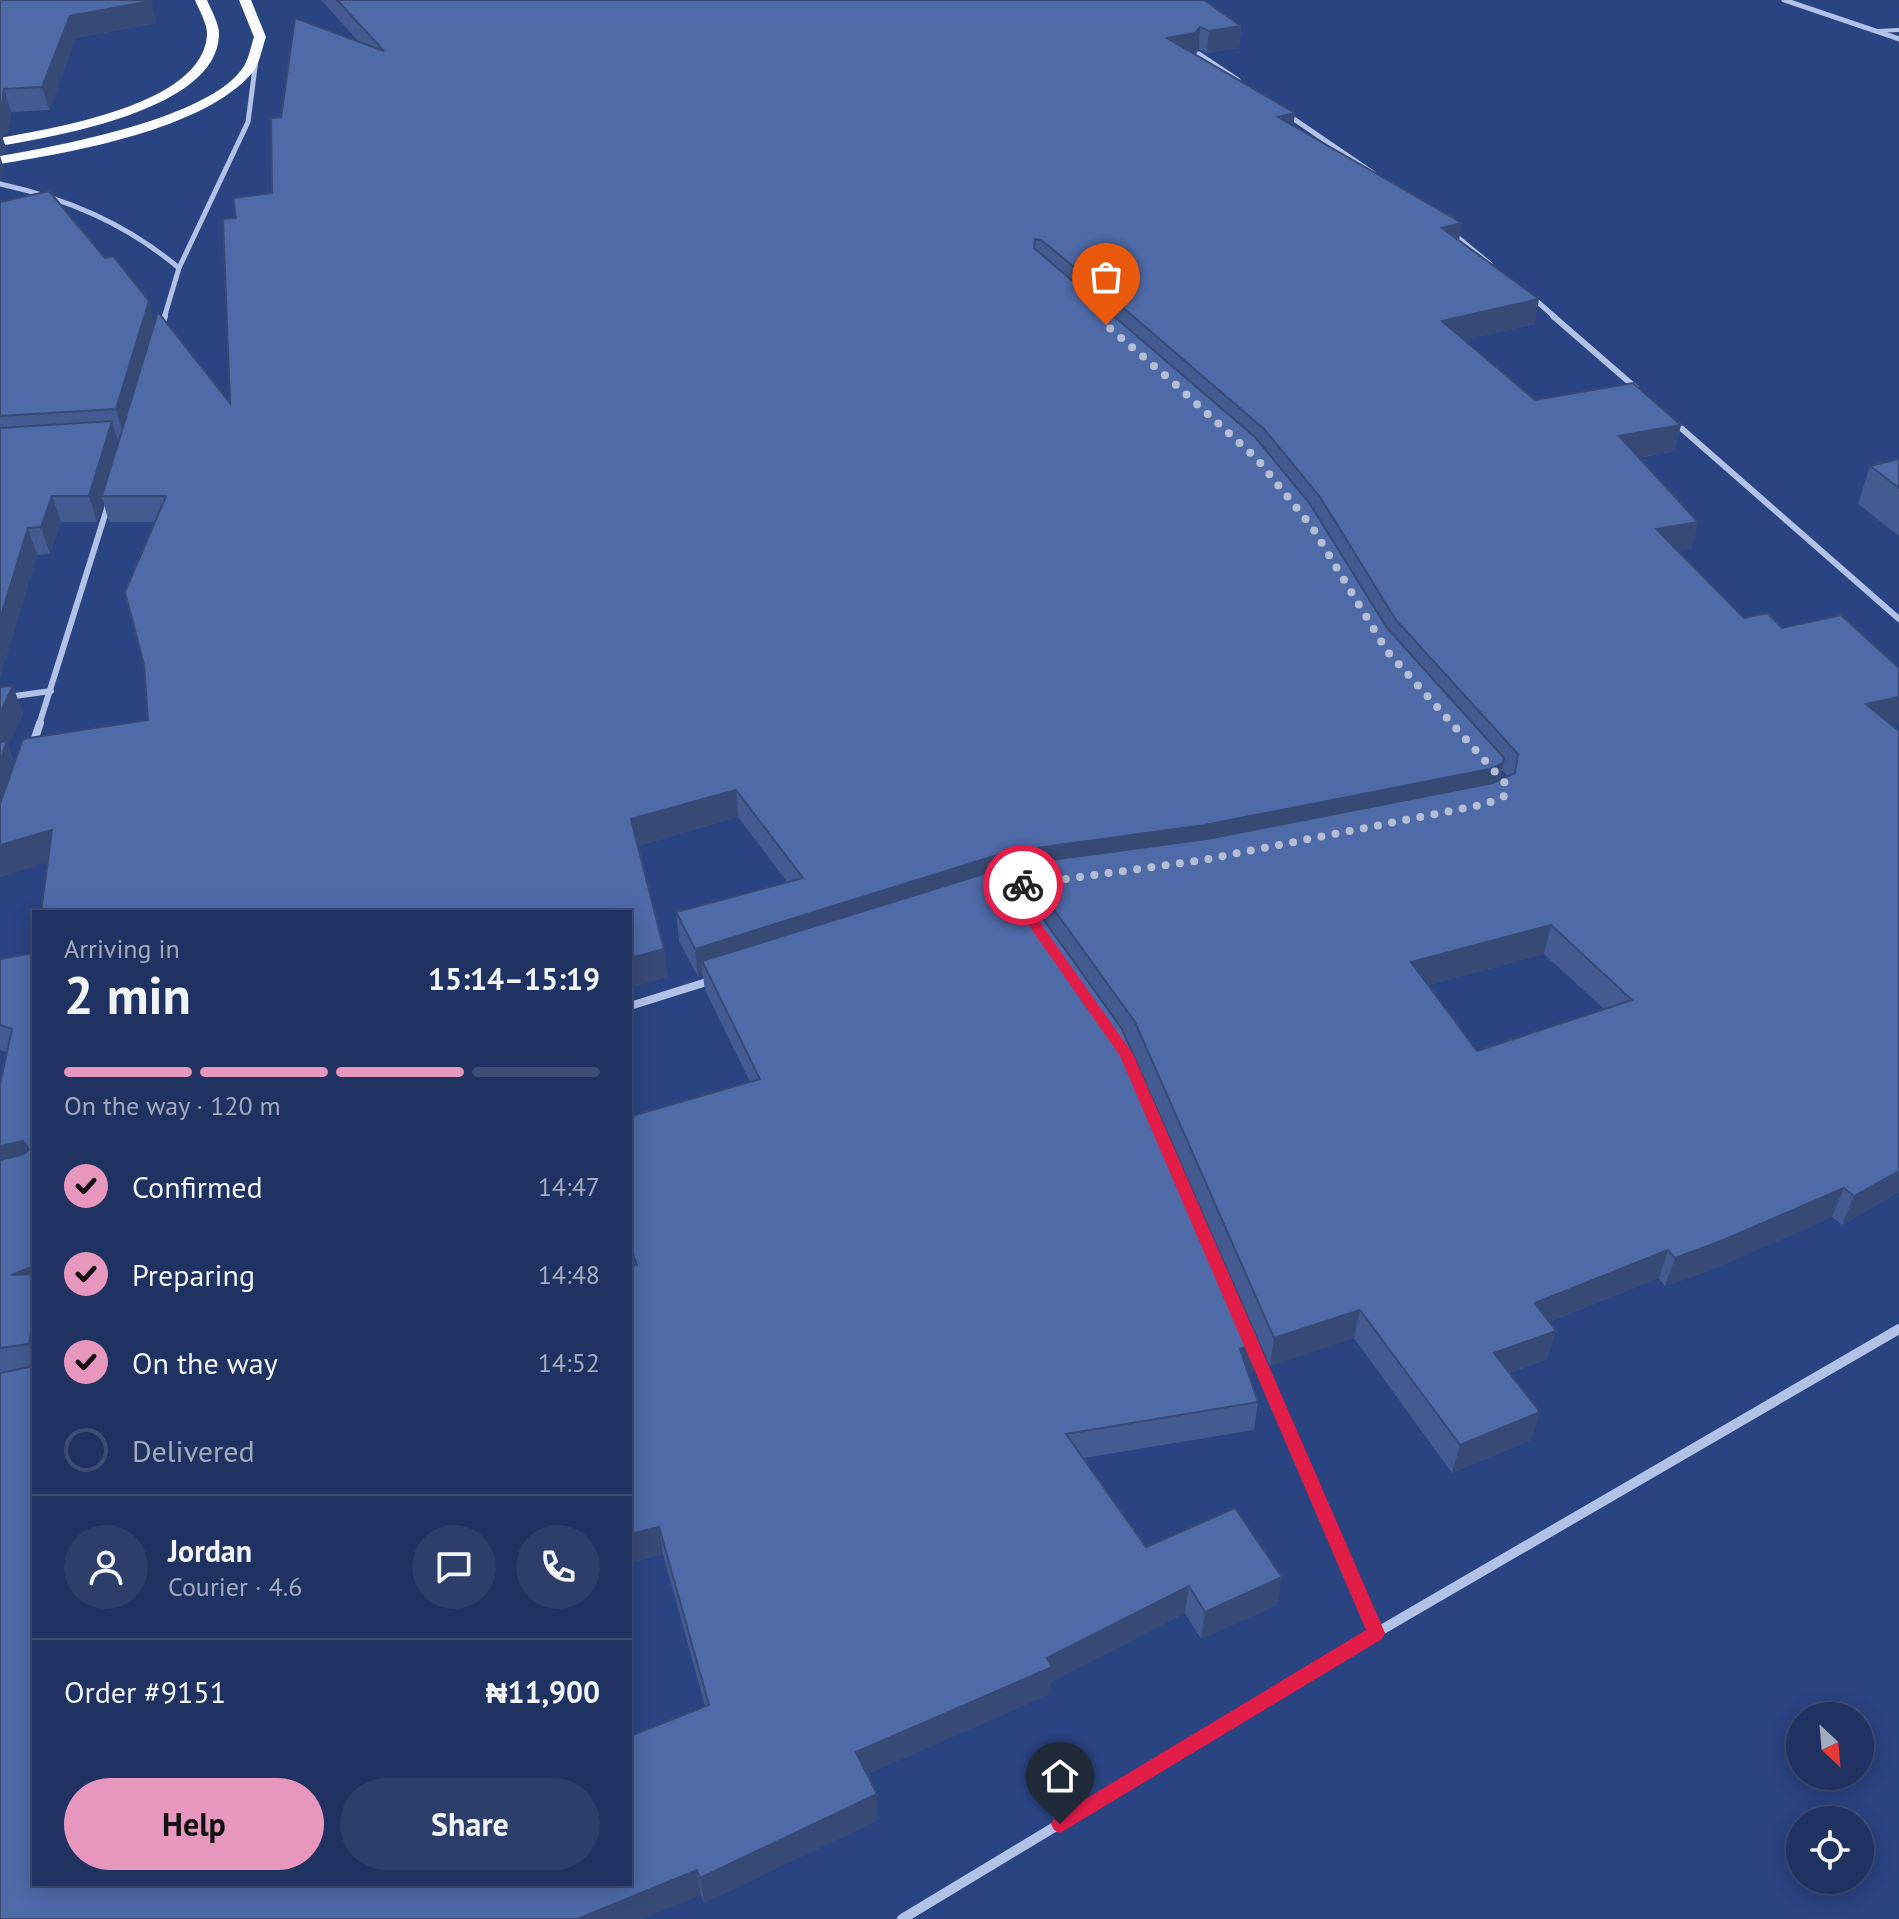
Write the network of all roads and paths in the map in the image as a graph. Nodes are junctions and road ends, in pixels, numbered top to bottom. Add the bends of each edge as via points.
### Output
1 (201, 0) edge
2 (245, 0) edge
3 (1784, 0) edge
4 (1899, 30) edge
5 (1877, 31) junction
6 (1899, 39) edge
7 (1199, 54) edge
8 (256, 59) junction
9 (1248, 88) edge
10 (1273, 105) edge
11 (0, 142) edge
12 (0, 160) edge
13 (1385, 181) edge
14 (0, 184) edge
15 (1444, 227) edge
16 (179, 268) junction
17 (1502, 274) edge
18 (1526, 293) edge
19 (157, 339) edge
20 (1640, 392) edge
21 (1663, 412) edge
22 (110, 499) edge
23 (1899, 619) edge
24 (51, 691) junction
25 (0, 698) edge
26 (31, 751) edge
27 (717, 978) edge
28 (632, 1005) edge
29 (1899, 1329) edge
30 (1250, 1342) edge
31 (1376, 1633) junction
32 (902, 1919) edge

1 - 11 highway via 213,30 210,53 193,77 161,98 114,117
2 - 8 highway via 259,29
3 - 5 street
4 - 5 lane
5 - 6 street
7 - 9 street
8 - 12 highway via 230,87 193,110 93,142
8 - 16 street via 248,122
10 - 13 street
14 - 16 street via 86,206 154,245
15 - 17 street
16 - 19 street
18 - 20 street
21 - 23 street
22 - 24 street
24 - 25 street
24 - 26 street
27 - 28 street
29 - 31 street
30 - 31 street
31 - 32 street

